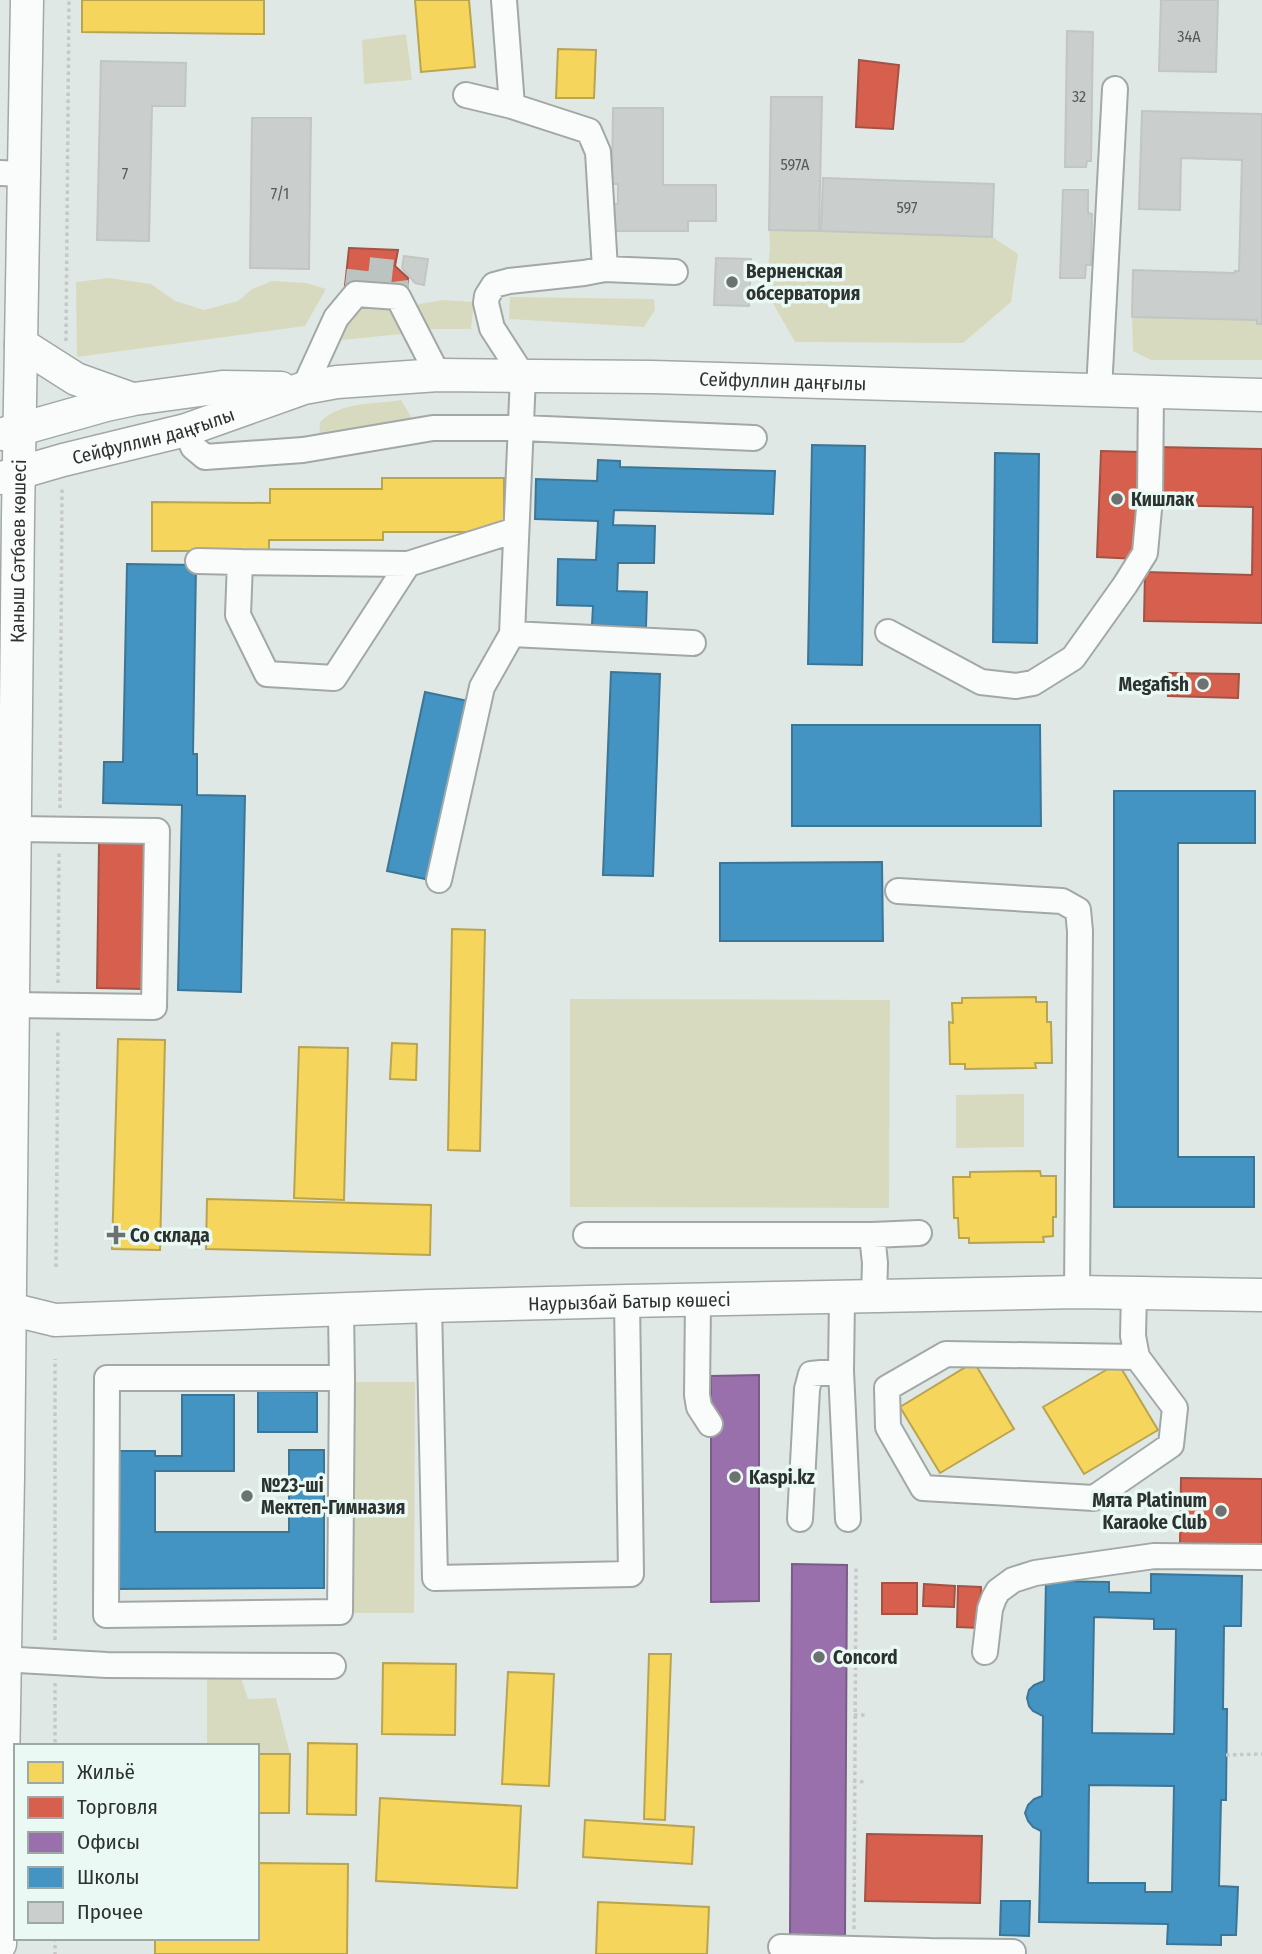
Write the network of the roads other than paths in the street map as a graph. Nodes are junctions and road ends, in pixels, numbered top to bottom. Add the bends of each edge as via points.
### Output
1 (27, 0) edge
2 (504, 0) edge
3 (1115, 89) dead end
4 (466, 95) dead end
5 (512, 106) junction
6 (12, 174) edge
7 (605, 269) junction
8 (675, 272) dead end
9 (21, 344) junction
10 (438, 375) junction
11 (523, 376) junction
12 (304, 388) junction
13 (1099, 390) junction
14 (1151, 391) junction
15 (1262, 395) edge
16 (134, 399) junction
17 (522, 428) junction
18 (186, 430) junction
19 (10, 432) edge
20 (754, 438) dead end
21 (10, 476) edge
22 (516, 530) junction
23 (198, 561) dead end
24 (240, 562) junction
25 (408, 564) junction
26 (0, 571) edge
27 (18, 607) junction
28 (887, 632) dead end
29 (512, 634) junction
30 (693, 643) dead end
31 (15, 830) junction
32 (439, 880) dead end
33 (898, 891) dead end
34 (9, 1018) edge
35 (919, 1233) dead end
36 (586, 1235) dead end
37 (872, 1235) junction
38 (1077, 1292) junction
39 (1134, 1293) junction
40 (1262, 1295) edge
41 (874, 1297) junction
42 (842, 1298) junction
43 (698, 1300) junction
44 (627, 1301) junction
45 (429, 1306) junction
46 (5, 1308) edge
47 (341, 1309) junction
48 (1137, 1357) junction
49 (841, 1371) junction
50 (342, 1378) junction
51 (710, 1424) dead end
52 (800, 1519) dead end
53 (848, 1519) dead end
54 (1262, 1557) edge
55 (985, 1652) dead end
56 (3, 1659) edge
57 (332, 1667) dead end
58 (0, 1944) edge
59 (781, 1947) dead end
60 (929, 1952) edge
61 (1013, 1952) dead end

1 - 6 main road, Қаныш Сәтбаев көшесі
2 - 5 lane
3 - 13 lane
4 - 5 lane
5 - 7 lane via 589,131 598,152
6 - 9 main road, Қаныш Сәтбаев көшесі
7 - 8 lane
7 - 11 lane via 494,285 486,303 492,328
9 - 16 main road via 76,379
9 - 19 main road, Қаныш Сәтбаев көшесі
10 - 11 main road, Сейфуллин даңғылы
10 - 12 main road, Сейфуллин даңғылы
10 - 12 lane via 398,297 356,294 336,318
11 - 13 main road, Сейфуллин даңғылы
11 - 17 lane
12 - 16 main road, Сейфуллин даңғылы via 222,387
12 - 18 main road, Сейфуллин даңғылы
13 - 14 main road, Сейфуллин даңғылы
14 - 15 main road, Сейфуллин даңғылы
14 - 28 lane via 1145,553 1073,658 1033,683 981,682
16 - 19 main road, Сейфуллин даңғылы
17 - 18 lane via 433,428 303,450 205,457 193,447
17 - 20 lane
17 - 22 lane
18 - 21 main road, Сейфуллин даңғылы
19 - 21 main road, Қаныш Сәтбаев көшесі
21 - 27 main road, Қаныш Сәтбаев көшесі
22 - 25 lane
22 - 29 lane
23 - 24 lane
24 - 25 lane
24 - 25 lane via 238,615 267,674 334,678
26 - 27 main road
27 - 31 main road, Қаныш Сәтбаев көшесі
29 - 30 lane
29 - 32 lane via 482,687
31 - 34 main road, Қаныш Сәтбаев көшесі
31 - 34 lane via 157,831 153,1007 58,1006
33 - 38 lane via 1062,901 1078,910
34 - 46 main road, Қаныш Сәтбаев көшесі
35 - 37 lane
36 - 37 lane
37 - 41 lane
38 - 39 main road, Наурызбай Батыр көшесі
38 - 41 main road, Наурызбай Батыр көшесі
39 - 40 main road, Наурызбай Батыр көшесі
39 - 48 lane
41 - 42 main road, Наурызбай Батыр көшесі
42 - 43 main road, Наурызбай Батыр көшесі
42 - 49 lane
43 - 44 main road, Наурызбай Батыр көшесі
43 - 51 lane via 699,1407
44 - 45 main road, Наурызбай Батыр көшесі
44 - 45 lane via 631,1574 435,1578
45 - 47 main road, Наурызбай Батыр көшесі
46 - 47 main road, Наурызбай Батыр көшесі via 55,1320
46 - 56 main road, Қаныш Сәтбаев көшесі
47 - 50 lane
48 - 48 lane via 1175,1408 1171,1445 1094,1498 923,1488 888,1427 887,1388 946,1354
49 - 52 lane via 811,1374
49 - 53 lane
50 - 50 lane via 107,1378 106,1615 340,1612
54 - 55 lane via 1154,1556 1013,1580 994,1598
56 - 57 lane
56 - 58 main road, Қаныш Сәтбаев көшесі
59 - 60 lane
60 - 61 lane

